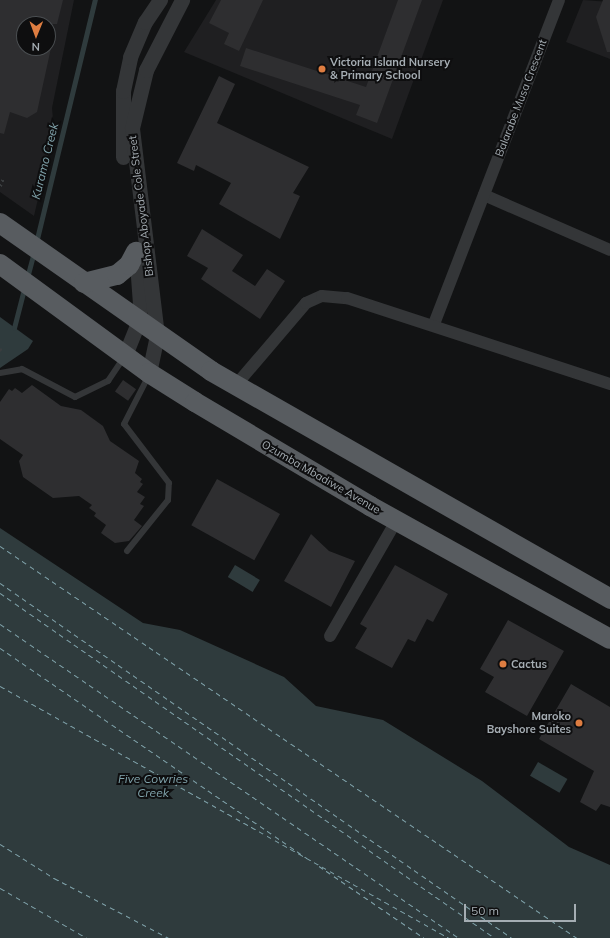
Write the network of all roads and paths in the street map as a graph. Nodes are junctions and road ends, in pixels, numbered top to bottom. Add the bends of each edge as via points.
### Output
1 (160, 0) edge
2 (182, 0) edge
3 (559, 0) edge
4 (3, 179) dead end
5 (0, 186) edge
6 (484, 195) junction
7 (0, 223) edge
8 (610, 250) edge
9 (136, 252) junction
10 (0, 264) edge
11 (84, 283) junction
12 (138, 322) junction
13 (434, 324) junction
14 (157, 335) junction
15 (124, 355) junction
16 (0, 373) edge
17 (149, 373) junction
18 (610, 384) edge
19 (236, 385) junction
20 (396, 521) junction
21 (126, 551) dead end
22 (607, 597) edge
23 (330, 636) dead end
24 (610, 639) edge

1 - 9 street, Bishop Aboyade Cole Street via 145,22 130,57 123,91 122,146
2 - 14 street, Bishop Aboyade Cole Street via 146,70 132,128
3 - 6 street, Balarabe Musa Crescent
4 - 5 path
6 - 8 street
6 - 13 street, Balarabe Musa Crescent
7 - 11 highway
9 - 11 highway via 129,265 117,274
9 - 12 street, Bishop Aboyade Cole Street
10 - 15 highway, Ozumba Mbadiwe Avenue
11 - 12 highway
12 - 14 highway
12 - 15 street, Bishop Aboyade Cole Street
13 - 18 street
13 - 19 street via 347,298 322,296 306,303
14 - 17 street, Bishop Aboyade Cole Street
14 - 19 highway
15 - 16 lane via 108,381 74,397 22,369
15 - 17 highway, Ozumba Mbadiwe Avenue
17 - 20 highway, Ozumba Mbadiwe Avenue
17 - 21 lane via 124,424 168,483 168,500
19 - 22 highway
20 - 23 street
20 - 24 highway, Ozumba Mbadiwe Avenue

